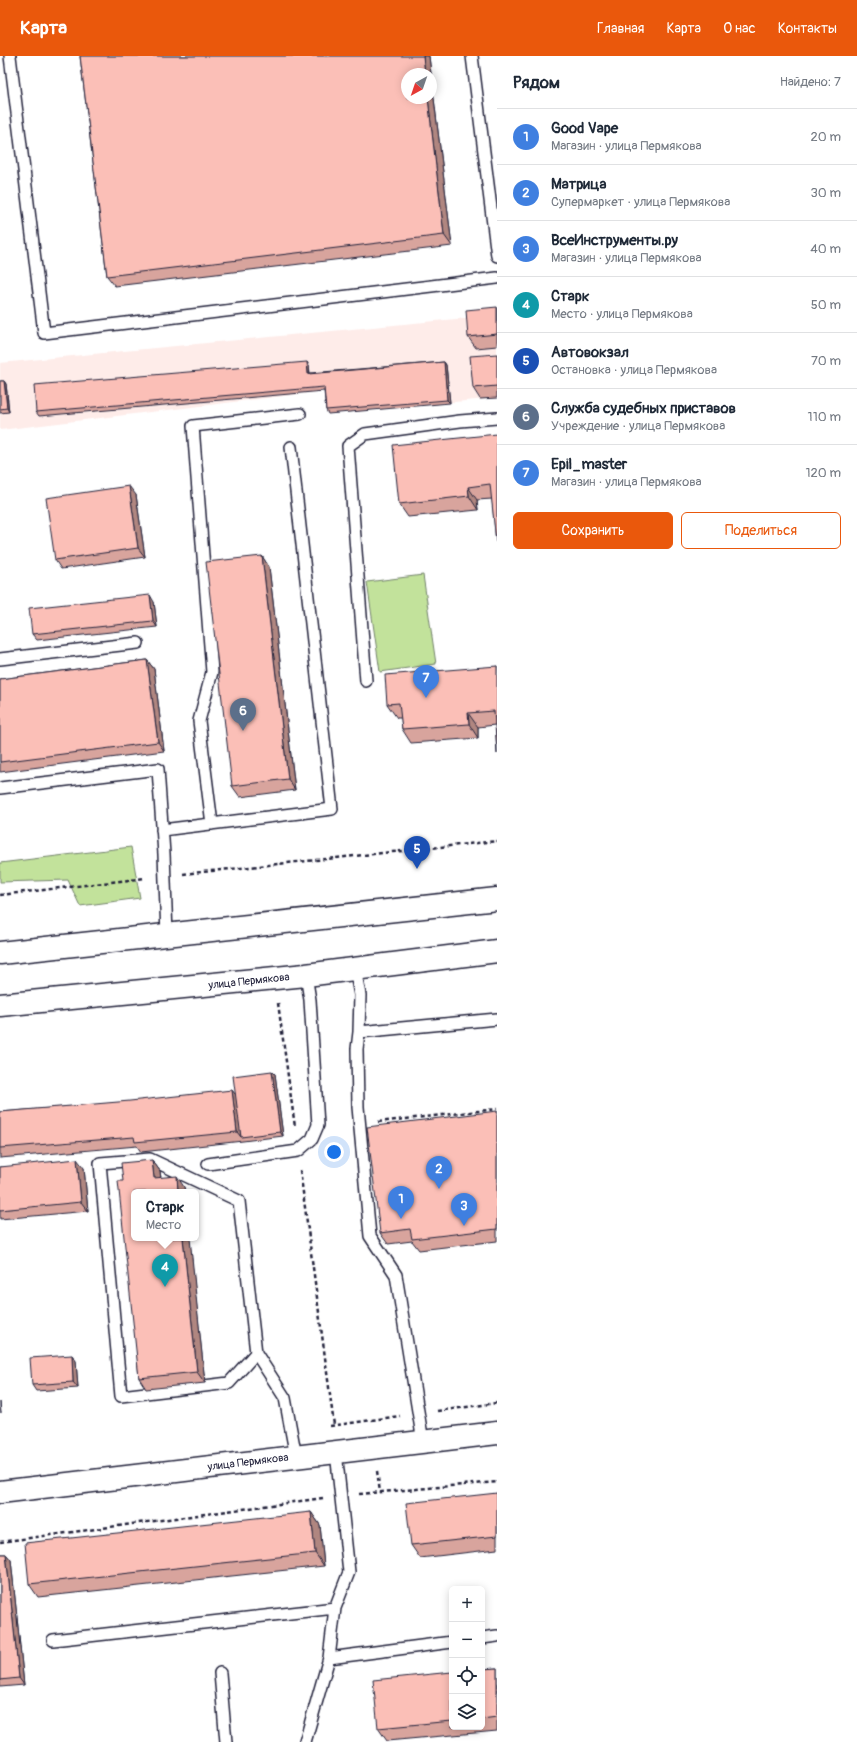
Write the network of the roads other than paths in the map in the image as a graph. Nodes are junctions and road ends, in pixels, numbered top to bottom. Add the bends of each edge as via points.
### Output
1 (10, 56) edge
2 (472, 56) edge
3 (497, 256) edge
4 (497, 278) edge
5 (300, 414) dead end
6 (497, 418) edge
7 (292, 446) dead end
8 (138, 643) dead end
9 (0, 659) edge
10 (366, 681) dead end
11 (0, 788) edge
12 (212, 824) junction
13 (162, 830) junction
14 (497, 899) edge
15 (167, 935) junction
16 (497, 951) edge
17 (0, 953) edge
18 (355, 969) junction
19 (306, 975) junction
20 (0, 1005) edge
21 (497, 1019) edge
22 (360, 1032) junction
23 (208, 1164) dead end
24 (256, 1353) junction
25 (497, 1434) edge
26 (423, 1442) junction
27 (336, 1452) junction
28 (296, 1457) junction
29 (0, 1492) edge
30 (335, 1608) junction
31 (497, 1636) edge
32 (485, 1638) edge
33 (53, 1640) dead end
34 (449, 1642) edge
35 (329, 1658) junction
36 (220, 1673) dead end
37 (226, 1742) edge
38 (305, 1742) edge

1 - 4 lane via 44,332
2 - 3 lane
5 - 12 lane via 193,426 212,672 199,721
6 - 10 lane via 365,434 348,446
7 - 12 lane via 332,809
8 - 9 lane
11 - 13 lane via 158,769
12 - 13 lane
13 - 15 lane
14 - 15 main road
15 - 17 main road
16 - 18 main road, улица Пермякова
18 - 19 main road, улица Пермякова
18 - 22 lane via 360,996
19 - 20 main road, улица Пермякова
19 - 23 lane via 318,1125 312,1139 298,1151
21 - 22 lane
22 - 26 lane via 357,1049 360,1124 370,1236 396,1274
24 - 24 lane via 239,1201 150,1159 100,1163 121,1396 229,1383
24 - 28 lane via 285,1398
25 - 26 main road, улица Пермякова
26 - 27 main road, улица Пермякова
27 - 28 main road, улица Пермякова
27 - 30 lane via 349,1572
28 - 29 main road, улица Пермякова
30 - 33 lane
30 - 35 lane
31 - 32 lane
34 - 35 lane
35 - 38 lane
36 - 37 lane

